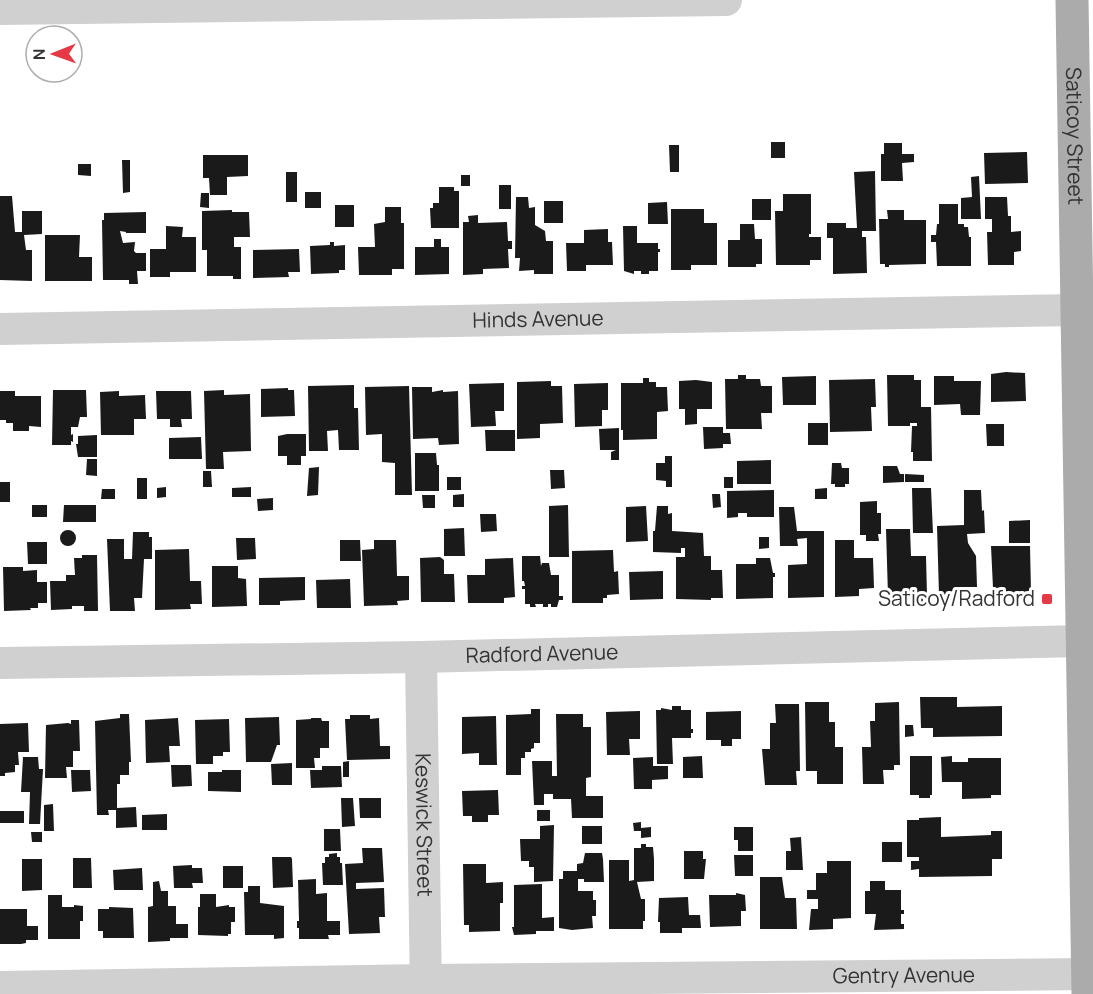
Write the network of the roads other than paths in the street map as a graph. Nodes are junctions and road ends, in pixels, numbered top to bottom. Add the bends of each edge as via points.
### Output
1 (726, 0) edge
2 (1072, 0) edge
3 (0, 9) edge
4 (1084, 154) edge
5 (1084, 269) edge
6 (1077, 310) junction
7 (0, 328) edge
8 (1087, 503) edge
9 (1087, 584) edge
10 (1083, 641) junction
11 (421, 657) junction
12 (0, 663) edge
13 (1088, 984) edge
14 (0, 987) edge
15 (426, 987) edge

1 - 3 street
2 - 4 main road, Saticoy Street
4 - 5 main road, Saticoy Street
5 - 6 main road, Saticoy Street
6 - 7 street, Hinds Avenue
6 - 8 main road, Saticoy Street
8 - 9 main road, Saticoy Street
9 - 10 main road, Saticoy Street
10 - 11 street, Radford Avenue
10 - 13 main road, Saticoy Street
11 - 12 street, Radford Avenue
11 - 15 street, Keswick Street
13 - 15 street, Gentry Avenue
14 - 15 street, Gentry Avenue

